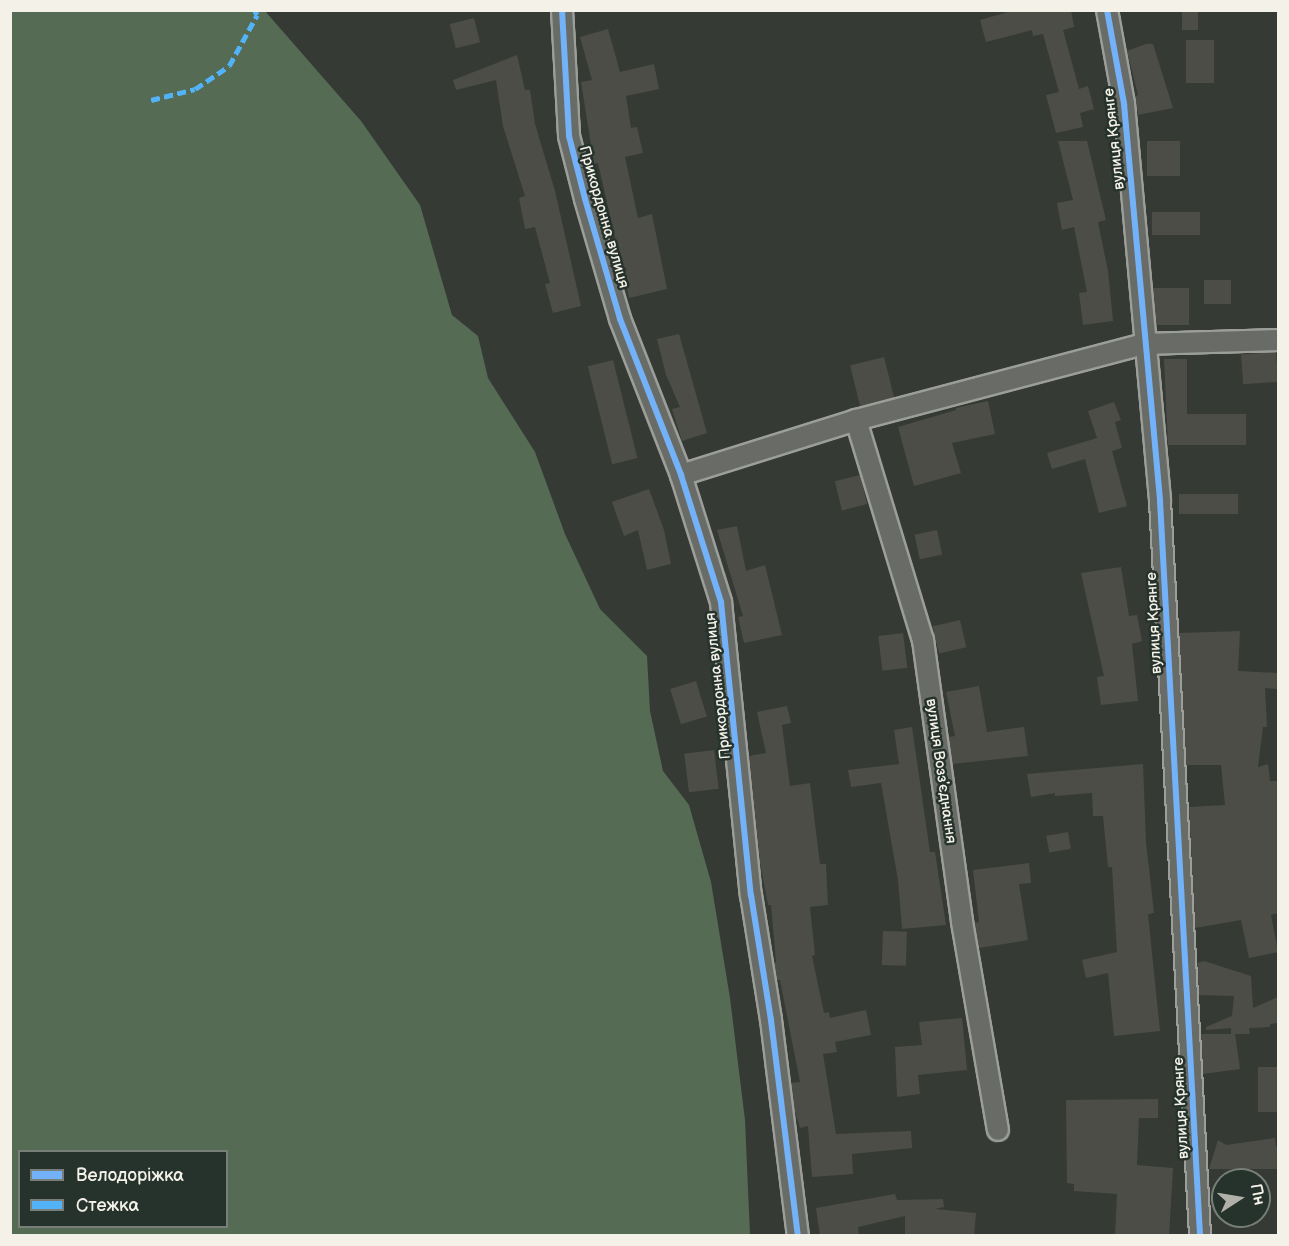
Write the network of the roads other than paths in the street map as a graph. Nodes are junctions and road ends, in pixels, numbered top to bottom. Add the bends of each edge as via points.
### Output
1 (562, 10) edge
2 (1107, 10) edge
3 (1278, 340) edge
4 (1144, 344) junction
5 (856, 420) junction
6 (681, 475) junction
7 (998, 1130) dead end
8 (798, 1236) edge
9 (1200, 1236) edge

1 - 6 street, Прикордонна вулиця via 569,136 582,188 620,319
2 - 4 street, вулиця Крянге via 1124,104
3 - 4 street
4 - 5 street
4 - 9 street, вулиця Крянге via 1160,501
5 - 6 street
5 - 7 street, вулиця Воззʼєднання via 923,640 962,922
6 - 8 street, Прикордонна вулиця via 721,602 751,895

